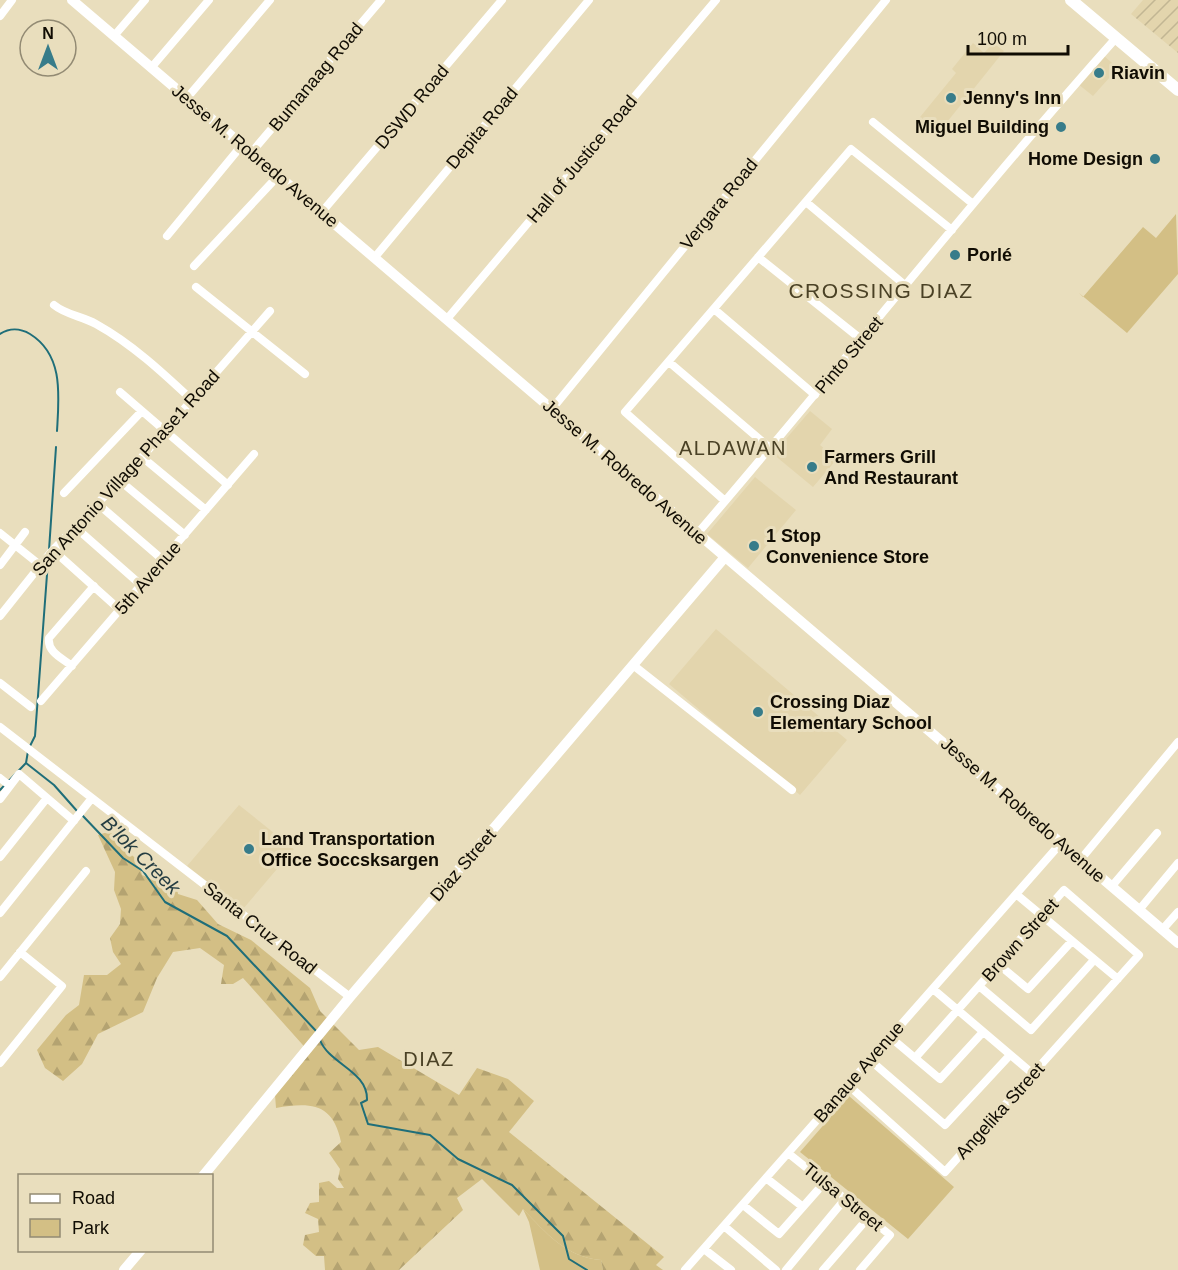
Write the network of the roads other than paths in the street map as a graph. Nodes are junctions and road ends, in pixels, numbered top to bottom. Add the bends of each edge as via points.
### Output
1 (12, 0) edge
2 (72, 0) edge
3 (145, 0) edge
4 (209, 0) edge
5 (270, 0) edge
6 (381, 0) edge
7 (502, 0) edge
8 (589, 0) edge
9 (716, 0) edge
10 (886, 0) edge
11 (1074, 1) edge
12 (0, 16) edge
13 (114, 36) junction
14 (1116, 38) junction
15 (151, 68) junction
16 (1178, 90) edge
17 (187, 98) junction
18 (873, 122) dead end
19 (242, 145) junction
20 (251, 153) junction
21 (278, 176) junction
22 (806, 202) junction
23 (973, 204) junction
24 (321, 213) junction
25 (952, 230) junction
26 (167, 236) dead end
27 (375, 256) junction
28 (758, 257) junction
29 (194, 266) dead end
30 (906, 286) junction
31 (196, 287) dead end
32 (54, 305) dead end
33 (714, 309) junction
34 (270, 311) dead end
35 (447, 319) junction
36 (253, 333) junction
37 (862, 340) junction
38 (669, 362) junction
39 (305, 374) dead end
40 (120, 392) dead end
41 (815, 395) junction
42 (192, 400) junction
43 (552, 409) junction
44 (141, 412) junction
45 (165, 432) junction
46 (771, 449) junction
47 (255, 454) dead end
48 (142, 457) junction
49 (119, 480) junction
50 (228, 485) junction
51 (64, 493) dead end
52 (725, 501) junction
53 (98, 504) junction
54 (206, 510) junction
55 (75, 527) junction
56 (25, 532) dead end
57 (0, 533) edge
58 (697, 534) junction
59 (184, 535) junction
60 (15, 545) junction
61 (52, 551) junction
62 (725, 557) junction
63 (163, 560) junction
64 (41, 564) junction
65 (0, 565) edge
66 (141, 585) junction
67 (94, 586) junction
68 (120, 610) junction
69 (0, 616) edge
70 (633, 665) junction
71 (72, 666) junction
72 (0, 683) edge
73 (41, 701) dead end
74 (31, 707) dead end
75 (0, 727) edge
76 (1178, 742) edge
77 (5, 782) edge
78 (792, 790) dead end
79 (47, 798) junction
80 (92, 798) junction
81 (0, 799) edge
82 (78, 816) junction
83 (1157, 833) dead end
84 (1061, 843) junction
85 (0, 857) edge
86 (1081, 859) junction
87 (1178, 863) edge
88 (86, 872) dead end
89 (1112, 886) junction
90 (1016, 894) junction
91 (1139, 910) junction
92 (1178, 912) edge
93 (0, 913) edge
94 (1041, 915) junction
95 (1162, 930) junction
96 (1072, 941) junction
97 (1178, 943) edge
98 (20, 952) junction
99 (1139, 955) joint
100 (1094, 960) junction
101 (999, 964) junction
102 (0, 977) edge
103 (1118, 979) junction
104 (979, 986) junction
105 (933, 988) junction
106 (350, 997) junction
107 (958, 1010) junction
108 (983, 1032) junction
109 (890, 1037) junction
110 (1010, 1055) junction
111 (915, 1058) junction
112 (870, 1060) junction
113 (0, 1063) edge
114 (1033, 1074) junction
115 (848, 1085) junction
116 (788, 1153) junction
117 (205, 1174) edge
118 (766, 1178) junction
119 (824, 1183) junction
120 (845, 1199) junction
121 (743, 1205) junction
122 (803, 1207) junction
123 (868, 1218) junction
124 (724, 1226) junction
125 (704, 1249) junction
126 (140, 1252) edge
127 (124, 1270) edge
128 (685, 1270) edge
129 (731, 1270) edge
130 (776, 1270) edge
131 (786, 1270) edge
132 (823, 1270) edge
133 (860, 1270) edge

1 - 12 street
2 - 13 main road, Jesse M. Robredo Avenue
3 - 13 street
4 - 15 street
5 - 17 street
6 - 20 street, Bumanaag Road
7 - 24 street, DSWD Road
8 - 27 street, Depita Road
9 - 35 street, Hall of Justice Road
10 - 43 street, Vergara Road
11 - 14 highway
13 - 15 main road, Jesse M. Robredo Avenue
14 - 16 highway
14 - 23 street, Pinto Street
15 - 17 main road, Jesse M. Robredo Avenue
17 - 19 main road, Jesse M. Robredo Avenue
18 - 23 street
19 - 20 main road, Jesse M. Robredo Avenue
19 - 26 street
20 - 21 main road, Jesse M. Robredo Avenue
21 - 24 main road, Jesse M. Robredo Avenue
21 - 29 street
22 - 25 street via 852,149
22 - 28 street
22 - 30 street
23 - 25 street, Pinto Street
24 - 27 main road, Jesse M. Robredo Avenue
25 - 30 street, Pinto Street
27 - 35 main road, Jesse M. Robredo Avenue
28 - 33 street
28 - 37 street
30 - 37 street, Pinto Street
31 - 36 street
32 - 42 street via 113,335
33 - 38 street
33 - 41 street
34 - 36 street, San Antonio Village Phase1 Road
35 - 43 main road, Jesse M. Robredo Avenue
36 - 39 street
36 - 42 street, San Antonio Village Phase1 Road
37 - 41 street, Pinto Street
38 - 46 street
38 - 52 street via 625,412
40 - 44 street
41 - 46 street, Pinto Street
42 - 45 street, San Antonio Village Phase1 Road
43 - 58 main road, Jesse M. Robredo Avenue
44 - 45 street
44 - 51 street
45 - 48 street, San Antonio Village Phase1 Road
45 - 50 street
46 - 52 street, Pinto Street
47 - 50 street, 5th Avenue
48 - 49 street, San Antonio Village Phase1 Road
48 - 54 street
49 - 53 street, San Antonio Village Phase1 Road
49 - 59 street
50 - 54 street, 5th Avenue
52 - 58 street, Pinto Street
53 - 55 street, San Antonio Village Phase1 Road
53 - 63 street
54 - 59 street, 5th Avenue
55 - 61 street, San Antonio Village Phase1 Road
55 - 66 street
56 - 60 street
57 - 60 street
58 - 62 main road, Jesse M. Robredo Avenue
59 - 63 street, 5th Avenue
60 - 64 street
60 - 65 street
61 - 64 street, San Antonio Village Phase1 Road
61 - 67 street
62 - 70 main road, Diaz Street
62 - 84 main road, Jesse M. Robredo Avenue
63 - 66 street, 5th Avenue
64 - 69 street, San Antonio Village Phase1 Road
66 - 68 street, 5th Avenue
67 - 68 street
67 - 71 street via 49,638 52,651
68 - 71 street, 5th Avenue
70 - 78 street
70 - 106 main road, Diaz Street
71 - 73 street, 5th Avenue
72 - 74 street
75 - 80 street, Santa Cruz Road
76 - 86 street
77 - 79 street via 19,774
77 - 81 street
79 - 82 street
79 - 85 street
80 - 82 street
80 - 106 street, Santa Cruz Road
82 - 93 street
83 - 89 street
84 - 86 main road, Jesse M. Robredo Avenue
84 - 90 street, Banaue Avenue
86 - 89 main road, Jesse M. Robredo Avenue
87 - 91 street
88 - 98 street
89 - 91 main road, Jesse M. Robredo Avenue
90 - 94 street
90 - 105 street, Banaue Avenue
91 - 95 main road, Jesse M. Robredo Avenue
92 - 95 street
94 - 96 street
94 - 99 street, Brown Street via 1064,890
94 - 101 street, Brown Street
95 - 97 main road, Jesse M. Robredo Avenue
96 - 100 street
96 - 101 street via 1028,988
98 - 102 street
98 - 113 street via 63,986
99 - 103 street, Angelika Street
100 - 103 street
100 - 104 street via 1031,1030
101 - 104 street, Brown Street
103 - 114 street, Angelika Street
104 - 107 street, Brown Street
105 - 107 street
105 - 109 street, Banaue Avenue
106 - 117 main road, Diaz Street
107 - 108 street
107 - 111 street, Brown Street
108 - 110 street
108 - 111 street via 940,1079
109 - 111 street
109 - 112 street, Banaue Avenue
110 - 112 street via 945,1125
110 - 114 street
112 - 115 street, Banaue Avenue
114 - 115 street, Angelika Street via 945,1172
115 - 116 street, Banaue Avenue
116 - 118 street, Banaue Avenue
116 - 119 street, Tulsa Street
118 - 121 street, Banaue Avenue
118 - 122 street
119 - 120 street, Tulsa Street
119 - 122 street
120 - 123 street, Tulsa Street
120 - 131 street
121 - 122 street via 779,1234
121 - 124 street, Banaue Avenue
123 - 132 street
123 - 133 street, Tulsa Street via 890,1235
124 - 125 street, Banaue Avenue
124 - 130 street
125 - 128 street, Banaue Avenue
125 - 129 street
126 - 127 main road

